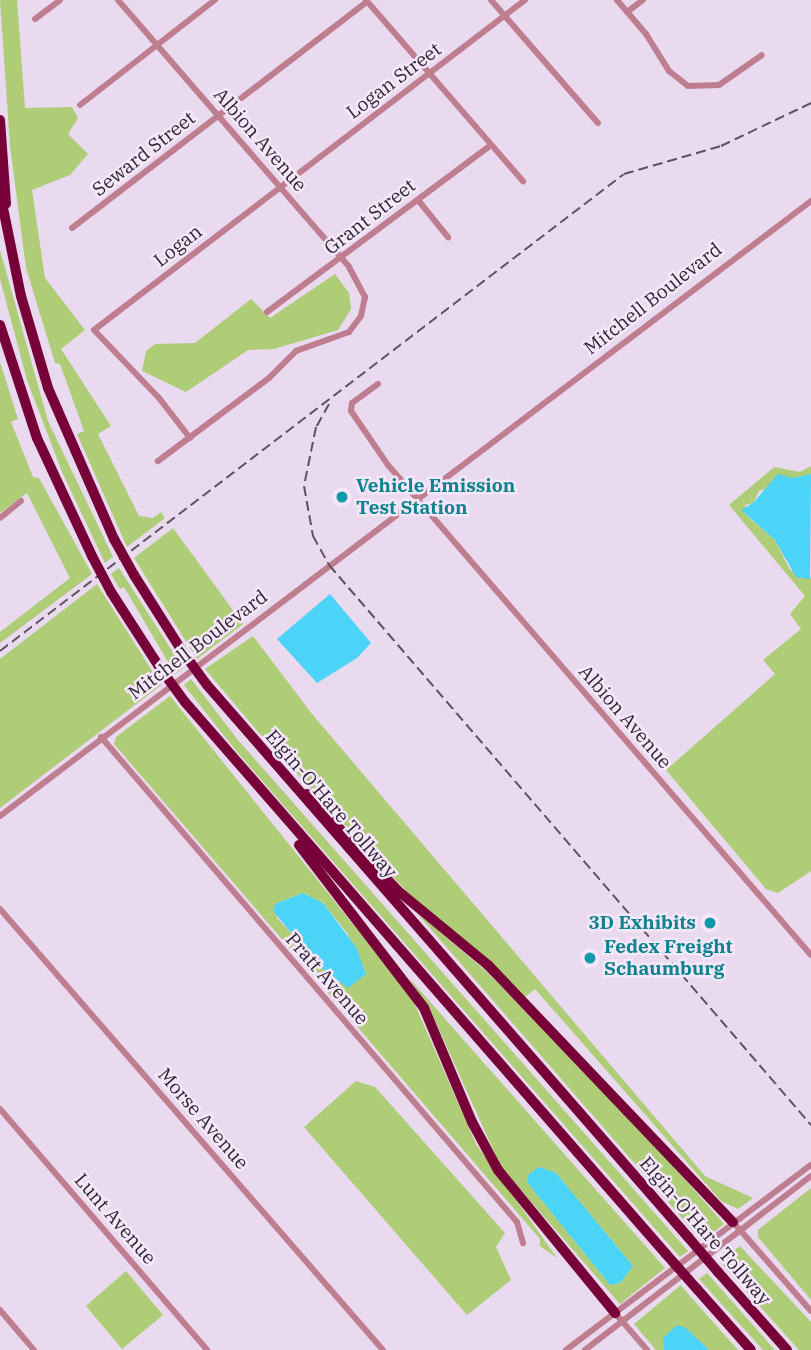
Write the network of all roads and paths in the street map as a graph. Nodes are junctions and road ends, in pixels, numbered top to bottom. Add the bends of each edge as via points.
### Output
1 (60, 0) edge
2 (118, 0) edge
3 (215, 0) edge
4 (491, 0) edge
5 (525, 0) edge
6 (617, 0) edge
7 (643, 0) edge
8 (366, 1) edge
9 (627, 12) junction
10 (505, 16) junction
11 (35, 19) dead end
12 (157, 45) junction
13 (762, 55) dead end
14 (429, 74) junction
15 (80, 105) dead end
16 (218, 116) junction
17 (0, 120) edge
18 (598, 123) dead end
19 (491, 145) junction
20 (523, 181) dead end
21 (281, 187) junction
22 (0, 194) edge
23 (418, 200) junction
24 (811, 201) edge
25 (72, 228) dead end
26 (7, 232) junction
27 (449, 237) dead end
28 (341, 257) junction
29 (267, 312) dead end
30 (0, 325) edge
31 (378, 384) dead end
32 (190, 438) junction
33 (158, 461) dead end
34 (416, 499) junction
35 (21, 501) dead end
36 (0, 518) edge
37 (102, 737) junction
38 (267, 759) junction
39 (264, 796) junction
40 (0, 816) edge
41 (0, 908) edge
42 (811, 955) edge
43 (0, 1109) edge
44 (811, 1164) edge
45 (811, 1176) edge
46 (733, 1222) junction
47 (742, 1232) junction
48 (523, 1243) dead end
49 (0, 1310) edge
50 (811, 1311) edge
51 (615, 1312) junction
52 (623, 1322) junction
53 (34, 1350) edge
54 (207, 1350) edge
55 (383, 1350) edge
56 (566, 1350) edge
57 (586, 1350) edge
58 (647, 1350) edge
59 (751, 1350) edge
60 (787, 1350) edge

1 - 11 street
2 - 12 street, Albion Avenue
3 - 12 street
4 - 10 street
5 - 10 street, Logan Street
6 - 9 street
7 - 9 street
8 - 14 street
8 - 16 street, Seward Street
9 - 13 street via 668,71 688,86 719,85
10 - 14 street, Logan Street
10 - 18 street
12 - 15 street
12 - 16 street, Albion Avenue
14 - 19 street
14 - 21 street, Logan Street
16 - 21 street, Albion Avenue
16 - 25 street, Seward Street
17 - 26 highway
19 - 20 street
19 - 23 street, Grant Street
21 - 28 street, Albion Avenue
21 - 32 street, Logan via 94,330
22 - 26 highway, Elgin-O'Hare Tollway
23 - 27 street
23 - 28 street, Grant Street
24 - 34 street, Mitchell Boulevard
26 - 38 highway, Elgin-O'Hare Tollway, bridge via 48,388 114,540 182,651
28 - 29 street, Grant Street
28 - 32 street, Albion Avenue via 361,284 364,306 349,332 296,351 269,378
30 - 39 highway, bridge via 37,438 111,592 185,702
31 - 34 street via 352,403 351,411
32 - 33 street
34 - 37 street, Mitchell Boulevard
34 - 42 street, Albion Avenue
35 - 36 street
37 - 40 street, Mitchell Boulevard
37 - 48 street, Pratt Avenue via 517,1222
38 - 46 highway via 397,890 488,965
38 - 60 highway, Elgin-O'Hare Tollway, bridge
39 - 51 highway via 424,1008 472,1122 498,1170
39 - 59 highway, bridge
41 - 55 street, Morse Avenue
43 - 54 street, Lunt Avenue
44 - 46 street
45 - 47 street
46 - 47 street
46 - 51 street
47 - 50 street
47 - 52 street
49 - 53 street
51 - 52 street
51 - 56 street
52 - 57 street
52 - 58 street

